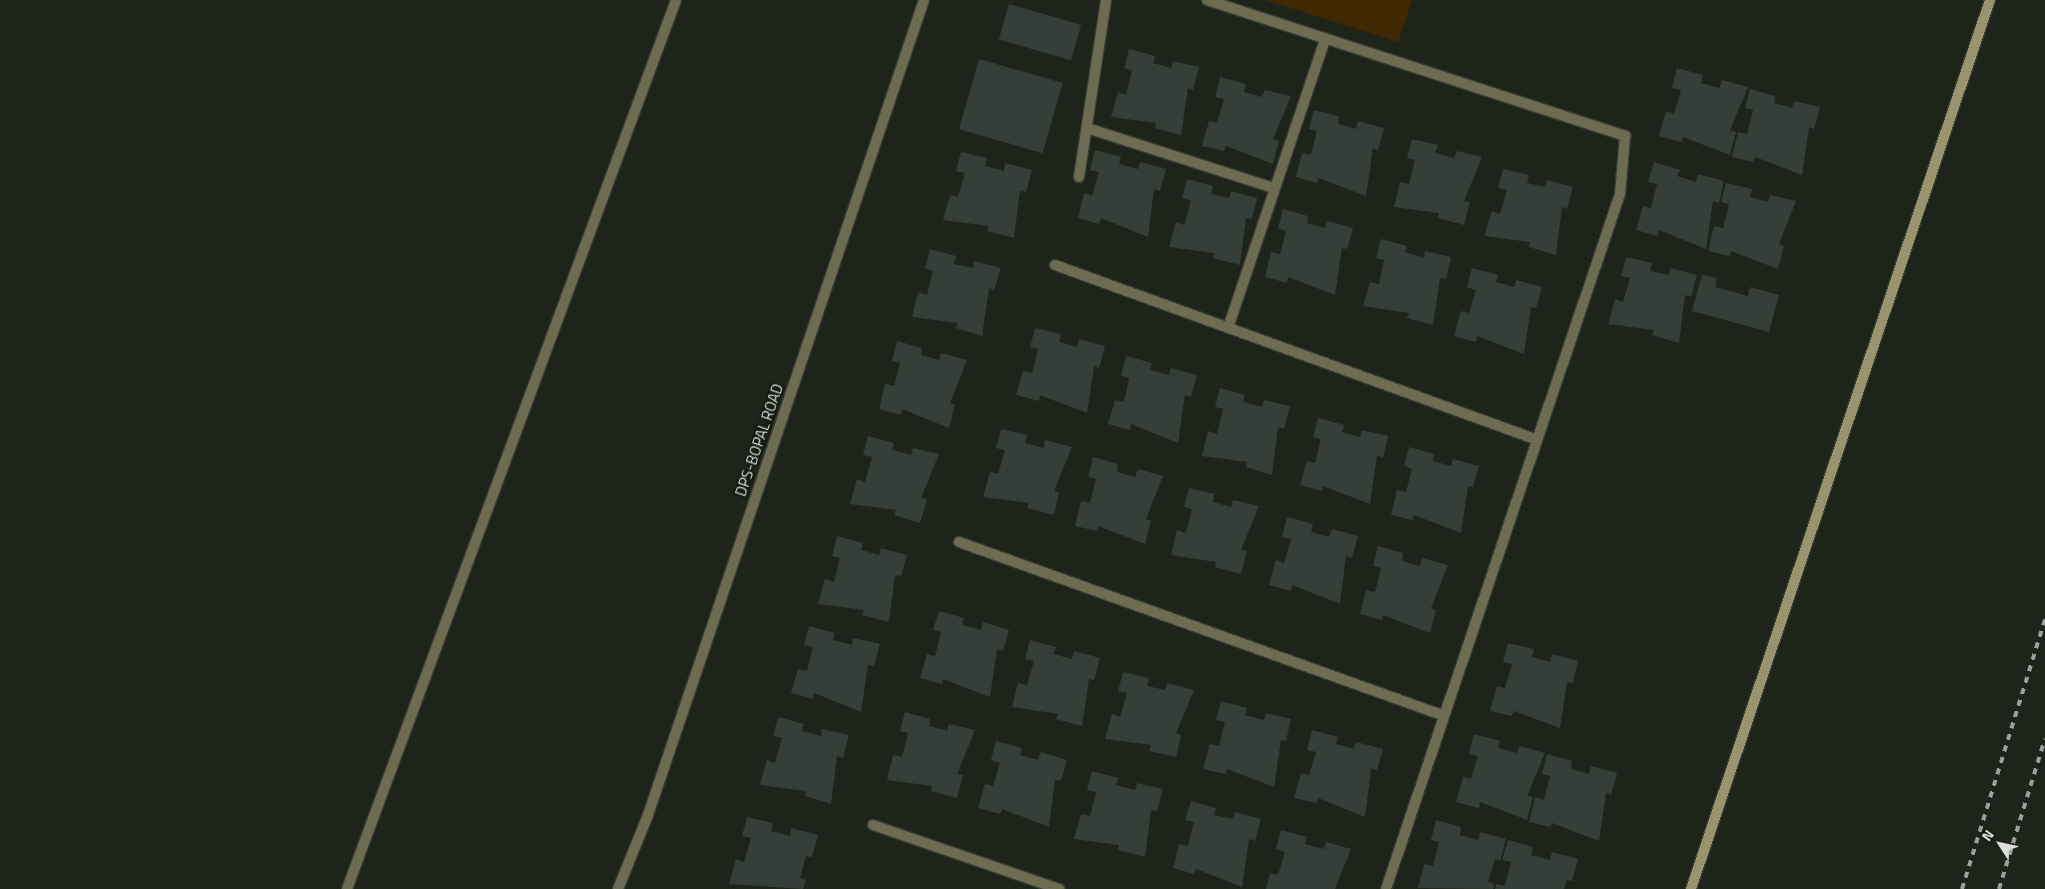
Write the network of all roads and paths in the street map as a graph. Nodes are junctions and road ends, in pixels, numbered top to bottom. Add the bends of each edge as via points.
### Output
1 (676, 0) edge
2 (924, 0) edge
3 (1106, 0) edge
4 (1207, 0) edge
5 (1990, 0) edge
6 (1325, 39) junction
7 (1087, 128) junction
8 (1079, 177) dead end
9 (1274, 188) junction
10 (1055, 265) dead end
11 (1228, 328) junction
12 (1535, 439) junction
13 (959, 542) dead end
14 (1442, 715) junction
15 (874, 825) dead end
16 (346, 889) edge
17 (618, 889) edge
18 (1060, 889) edge
19 (1386, 889) edge
20 (1691, 889) edge

1 - 16 street
2 - 17 street, DPS-BOPAL ROAD via 648,815
3 - 7 street
4 - 6 street
5 - 20 street
6 - 9 street
6 - 12 street via 1625,136 1620,194
7 - 8 street
7 - 9 street
9 - 11 street
10 - 11 street
11 - 12 street
12 - 14 street
13 - 14 street
14 - 19 street
15 - 18 street

